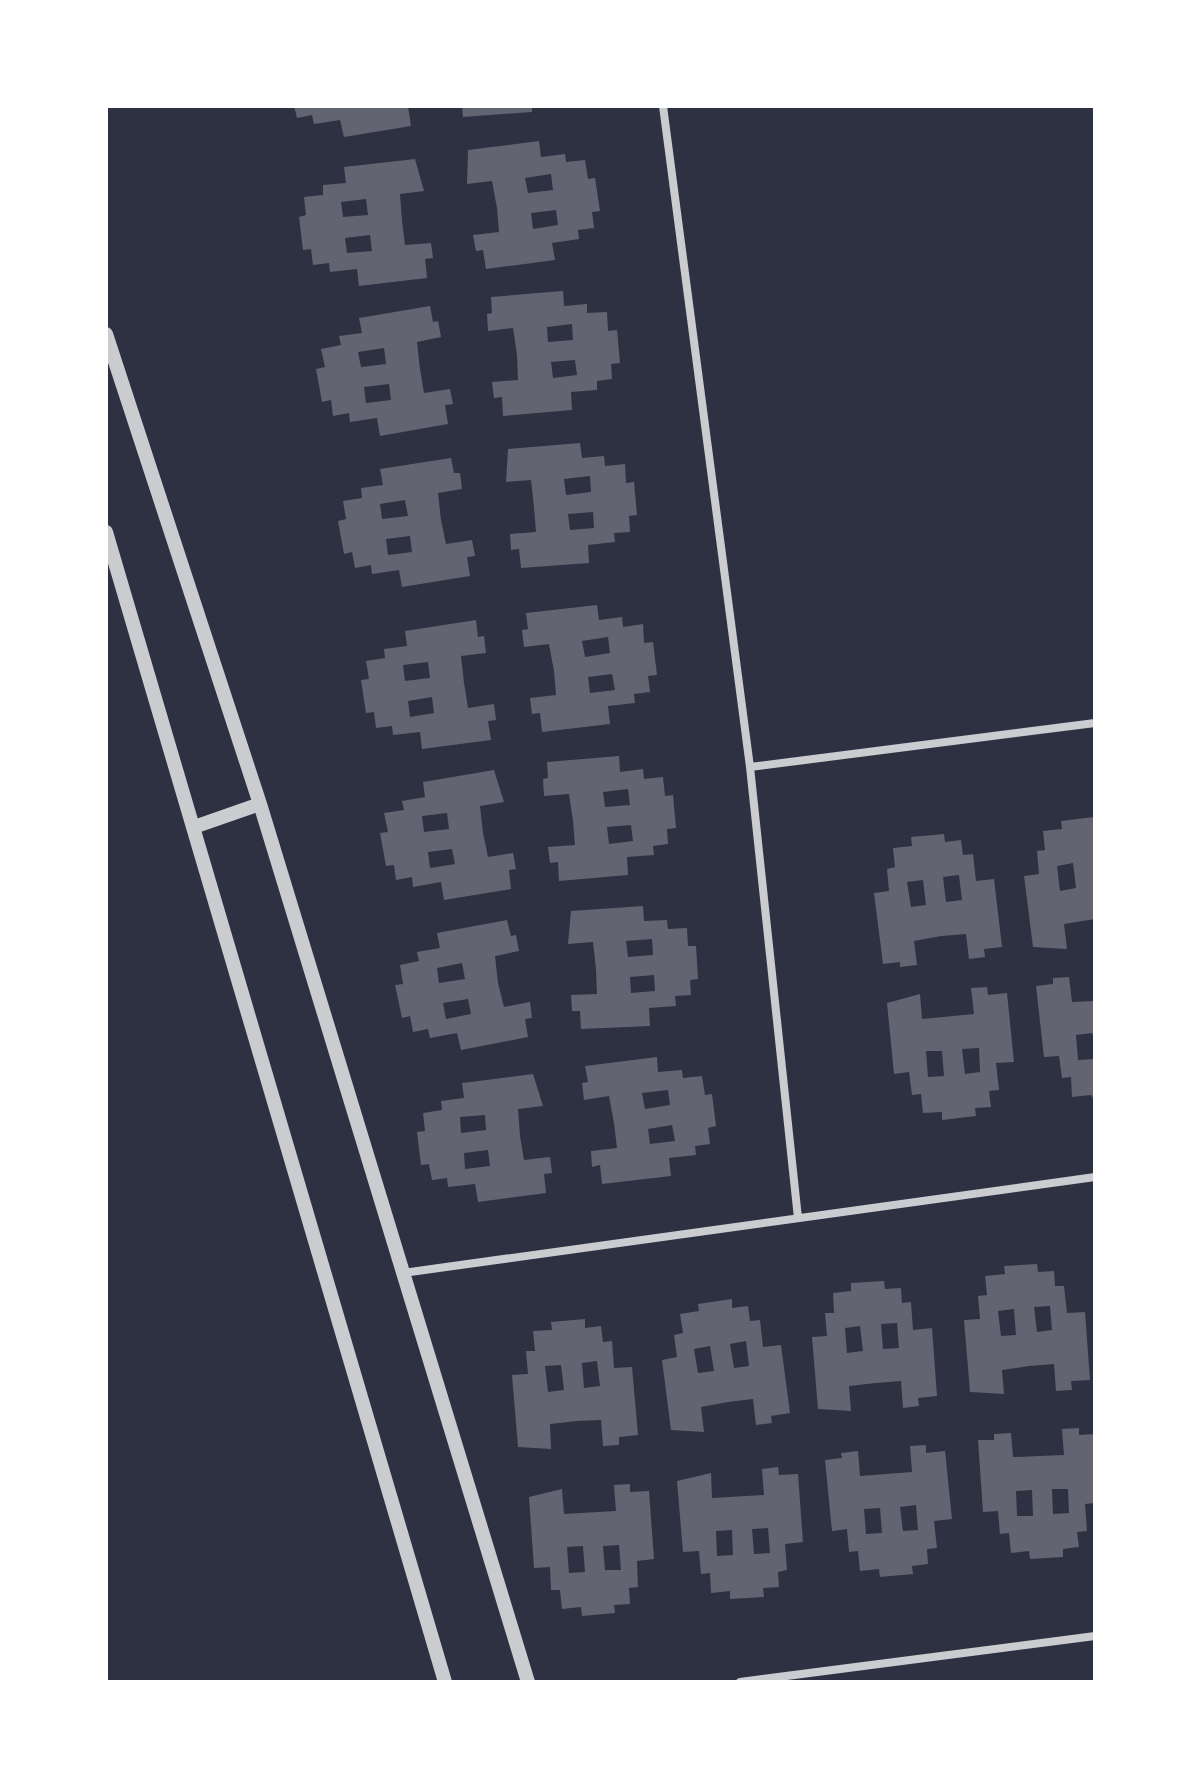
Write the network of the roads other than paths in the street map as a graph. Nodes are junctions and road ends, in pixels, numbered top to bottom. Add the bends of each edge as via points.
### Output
1 (663, 106) edge
2 (106, 334) edge
3 (106, 532) edge
4 (1095, 723) edge
5 (750, 767) junction
6 (260, 804) junction
7 (194, 827) junction
8 (1095, 1177) edge
9 (798, 1218) junction
10 (403, 1273) junction
11 (1095, 1636) edge
12 (445, 1682) edge
13 (528, 1682) edge
14 (740, 1682) edge

1 - 5 street
2 - 6 street
3 - 7 street
4 - 5 street
5 - 9 street
6 - 7 street
6 - 10 street
7 - 12 street
8 - 9 street
9 - 10 street
10 - 13 street
11 - 14 street

